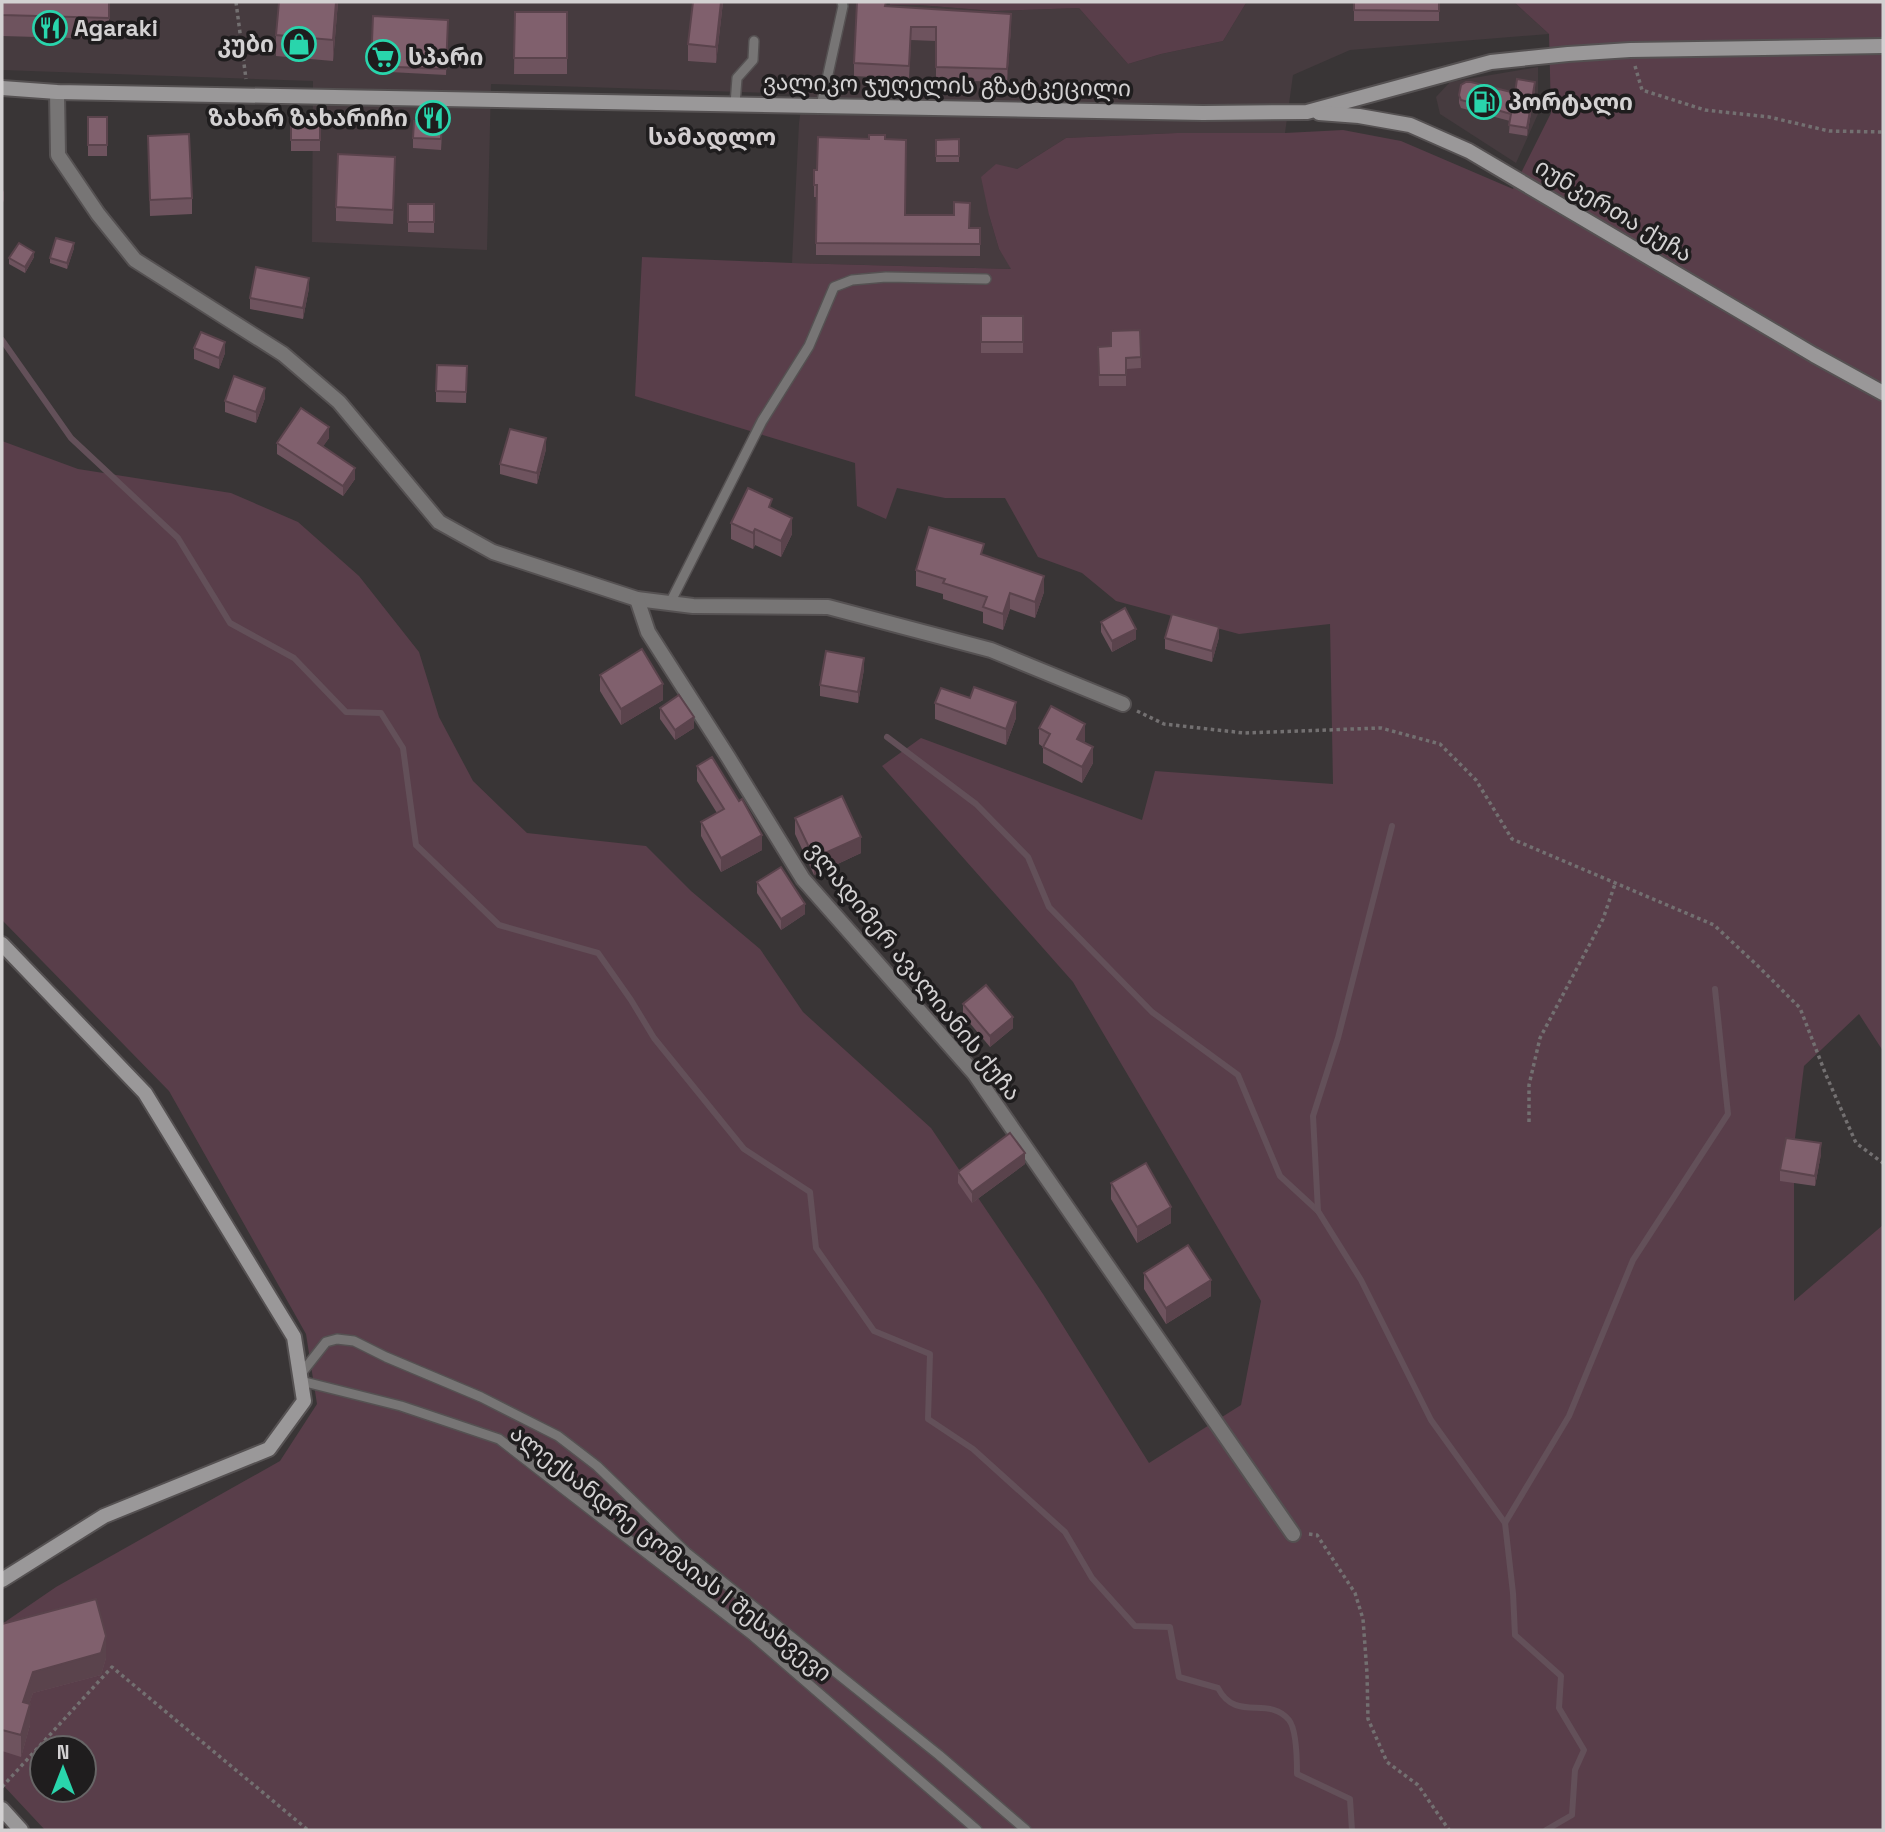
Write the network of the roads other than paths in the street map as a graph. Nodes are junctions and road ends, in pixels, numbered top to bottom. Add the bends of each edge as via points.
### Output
1 (842, 2) edge
2 (754, 41) dead end
3 (1883, 46) edge
4 (2, 88) edge
5 (57, 92) junction
6 (735, 104) junction
7 (821, 106) junction
8 (1307, 113) junction
9 (986, 279) dead end
10 (1883, 393) edge
11 (637, 599) junction
12 (670, 603) junction
13 (1123, 704) road end
14 (2, 944) edge
15 (300, 1378) junction
16 (1293, 1534) road end
17 (2, 1580) edge
18 (2, 1809) edge
19 (21, 1830) edge
20 (977, 1830) edge
21 (1026, 1830) edge

1 - 7 lane
2 - 6 lane via 753,60 737,78
3 - 8 main road, ვალიკო ჯუღელის გზატკეცილი via 1630,50 1492,62
4 - 5 main road, ვალიკო ჯუღელის გზატკეცილი
5 - 6 main road, ვალიკო ჯუღელის გზატკეცილი
5 - 11 street via 58,155 135,260 284,354 339,402 439,522 494,552
6 - 7 main road, ვალიკო ჯუღელის გზატკეცილი
7 - 8 main road, ვალიკო ჯუღელის გზატკეცილი
8 - 10 main road, იუნკერთა ქუჩა via 1410,125 1469,151
9 - 12 lane via 886,277 852,280 834,288 809,346 762,421
11 - 12 street
11 - 16 street, ვლადიმერ ავალიანის ქუჩა via 648,632 803,879 974,1073
12 - 13 street via 828,607 991,650
14 - 15 main road via 145,1093 294,1338
15 - 17 main road via 304,1401 269,1449 104,1516
15 - 20 lane, ალექსანდრე ცომაიას I შესახვევი via 499,1439 754,1636
15 - 21 lane via 326,1342 354,1341 558,1436 597,1466 687,1553
18 - 19 main road

